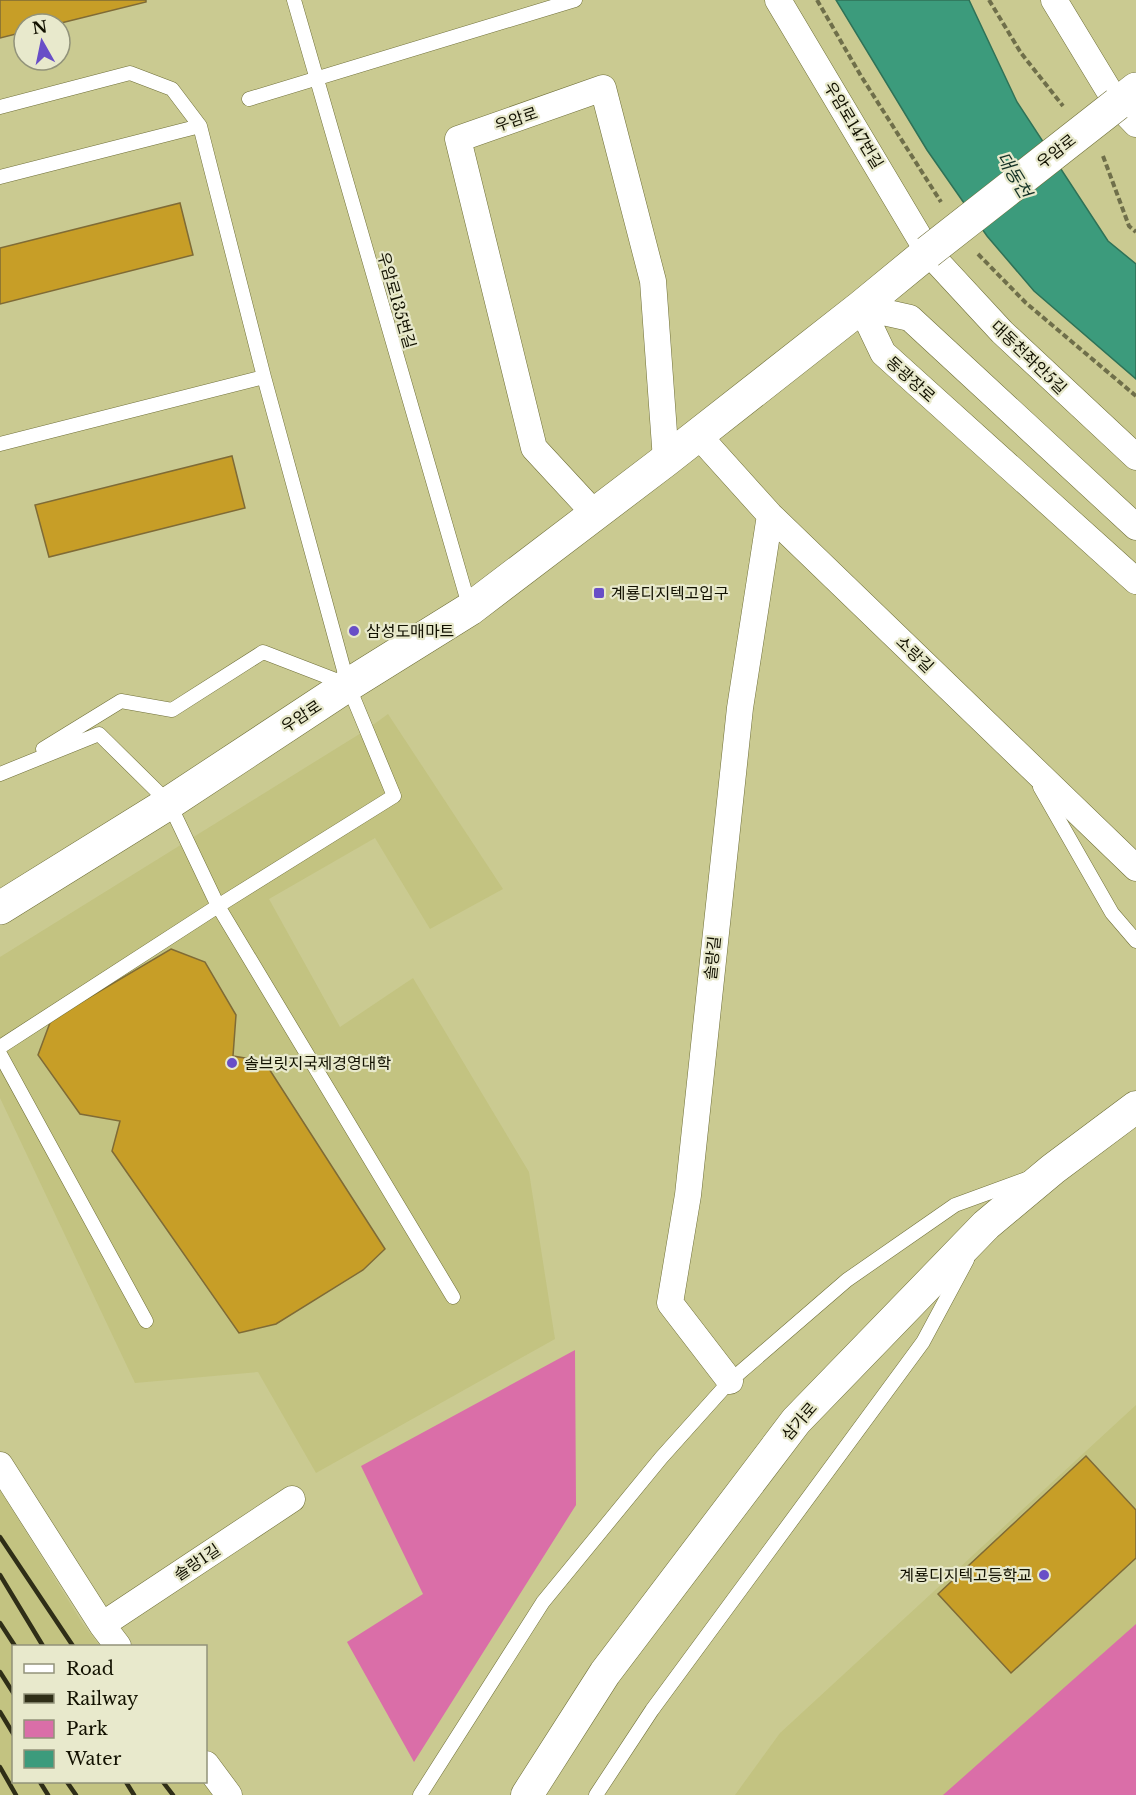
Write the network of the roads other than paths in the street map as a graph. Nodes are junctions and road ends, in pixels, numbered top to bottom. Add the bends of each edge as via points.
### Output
1 (294, 0) edge
2 (575, 0) edge
3 (778, 0) edge
4 (1054, 0) edge
5 (315, 79) junction
6 (249, 99) dead end
7 (1130, 106) edge
8 (0, 107) edge
9 (200, 126) junction
10 (0, 177) edge
11 (928, 252) junction
12 (861, 307) junction
13 (264, 377) junction
14 (698, 435) junction
15 (0, 444) edge
16 (1136, 457) edge
17 (666, 460) junction
18 (596, 515) junction
19 (770, 515) junction
20 (1136, 527) edge
21 (1136, 581) edge
22 (470, 609) junction
23 (348, 685) junction
24 (1023, 759) junction
25 (6, 771) edge
26 (169, 803) junction
27 (1136, 868) edge
28 (218, 906) junction
29 (0, 908) edge
30 (1136, 941) edge
31 (0, 1047) edge
32 (0, 1054) edge
33 (1136, 1107) edge
34 (1053, 1169) junction
35 (986, 1225) junction
36 (453, 1297) dead end
37 (146, 1321) dead end
38 (730, 1381) junction
39 (0, 1465) edge
40 (292, 1499) dead end
41 (102, 1625) junction
42 (117, 1645) edge
43 (207, 1765) edge
44 (229, 1795) edge
45 (420, 1795) edge
46 (527, 1795) edge
47 (596, 1795) edge

1 - 5 lane, 우암로135번길
2 - 5 lane
3 - 11 street, 우암로147번길
4 - 7 street
5 - 6 lane
5 - 22 lane, 우암로135번길
7 - 11 main road, 우암로, bridge
8 - 9 lane via 130,73 172,89
9 - 10 lane
9 - 13 lane
11 - 12 main road, 우암로
11 - 16 street, 대동천좌안5길 via 1002,332
12 - 14 main road, 우암로
12 - 20 street via 910,318
12 - 21 street, 동광장로 via 883,353
13 - 15 lane
13 - 23 lane
14 - 17 main road, 우암로
14 - 19 street, 소랑길
17 - 18 main road, 우암로
17 - 18 street, 우암로 via 653,280 603,88 458,139 534,448
18 - 22 main road, 우암로
19 - 24 street, 소랑길
19 - 38 street, 솔랑길 via 740,708 688,1196 670,1303
22 - 23 main road, 우암로
23 - 25 lane via 263,652 171,710 121,701
23 - 26 main road, 우암로
23 - 28 lane via 394,796
24 - 27 street, 소랑길
24 - 30 lane via 1112,913
25 - 26 lane via 99,734
26 - 28 lane
26 - 29 main road, 우암로
28 - 31 lane
28 - 36 lane
32 - 37 lane
33 - 34 street, 삼가로
34 - 35 street, 삼가로
34 - 38 lane via 955,1205 847,1280
35 - 46 street, 삼가로 via 796,1421 605,1673
35 - 47 lane via 923,1342 652,1710
38 - 45 lane via 543,1602
39 - 41 street
40 - 41 street, 솔랑1길
41 - 42 street
43 - 44 street

